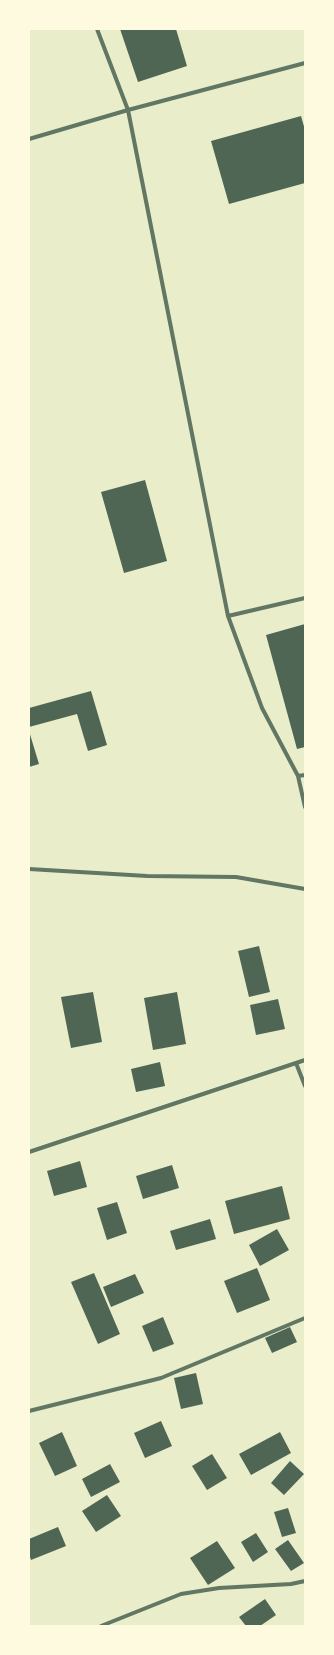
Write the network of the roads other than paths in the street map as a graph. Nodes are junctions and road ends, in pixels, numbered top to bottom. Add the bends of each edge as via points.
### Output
1 (97, 29) edge
2 (305, 63) edge
3 (128, 110) junction
4 (29, 139) edge
5 (305, 598) edge
6 (228, 616) junction
7 (305, 774) edge
8 (298, 776) junction
9 (305, 807) edge
10 (29, 869) edge
11 (305, 889) edge
12 (305, 1060) edge
13 (296, 1063) junction
14 (305, 1086) edge
15 (29, 1152) edge
16 (305, 1318) edge
17 (29, 1411) edge
18 (305, 1581) edge
19 (101, 1626) edge

1 - 3 street
2 - 3 street
3 - 4 street
3 - 6 street
5 - 6 street
6 - 8 street via 262,708
7 - 8 street
8 - 9 street
10 - 11 street via 147,876 236,877
12 - 13 street
13 - 14 street
13 - 15 street
16 - 17 street via 161,1378
18 - 19 street via 219,1588 181,1594

